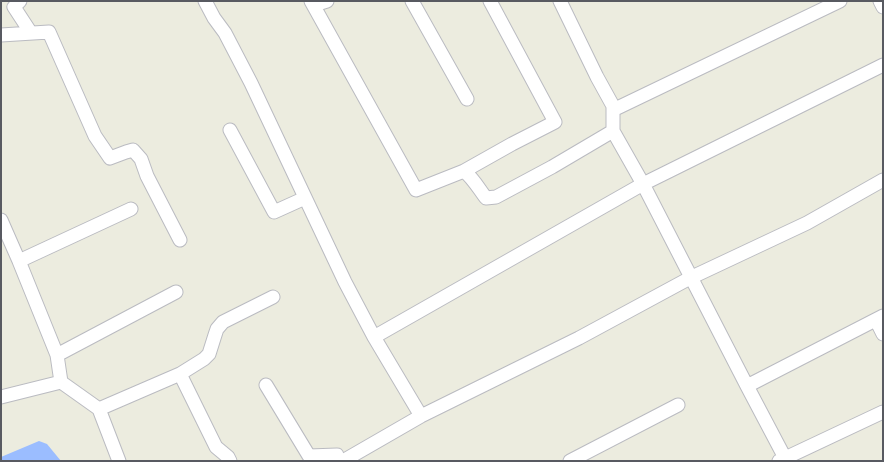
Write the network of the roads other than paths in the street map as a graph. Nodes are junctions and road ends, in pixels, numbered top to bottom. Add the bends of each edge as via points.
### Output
1 (20, 1) edge
2 (205, 1) edge
3 (327, 1) edge
4 (412, 1) edge
5 (490, 1) edge
6 (560, 1) edge
7 (840, 1) edge
8 (880, 1) edge
9 (313, 3) edge
10 (883, 7) edge
11 (31, 33) junction
12 (1, 35) edge
13 (883, 64) edge
14 (467, 99) dead end
15 (613, 110) junction
16 (230, 130) dead end
17 (613, 131) junction
18 (464, 171) junction
19 (883, 180) edge
20 (643, 184) junction
21 (305, 198) junction
22 (131, 209) dead end
23 (1, 220) edge
24 (180, 240) dead end
25 (19, 261) junction
26 (690, 278) junction
27 (176, 292) dead end
28 (273, 297) dead end
29 (880, 318) edge
30 (883, 334) edge
31 (374, 337) junction
32 (57, 355) junction
33 (180, 374) junction
34 (61, 382) junction
35 (266, 385) dead end
36 (747, 386) junction
37 (1, 397) edge
38 (678, 405) dead end
39 (99, 409) junction
40 (883, 412) edge
41 (421, 416) junction
42 (782, 459) edge
43 (119, 461) edge
44 (230, 461) edge
45 (339, 461) edge
46 (343, 461) edge
47 (570, 461) edge

1 - 11 street via 14,7
2 - 21 street via 251,83
3 - 9 street
4 - 14 street
5 - 18 street via 556,122
6 - 15 street
7 - 15 street
8 - 10 street
9 - 18 street via 416,190
11 - 12 street
11 - 24 street via 49,32 95,136 110,158 133,150 141,159
13 - 20 street
15 - 17 street
16 - 21 street via 274,212
17 - 18 street via 496,197 486,198
17 - 20 street
19 - 26 street via 807,223
20 - 26 street
20 - 31 street
21 - 31 street
22 - 25 street
23 - 25 street
25 - 32 street
26 - 36 street
26 - 41 street via 579,338
27 - 32 street
28 - 33 street via 223,322 217,329 209,354
29 - 30 street
29 - 36 street
31 - 41 street
32 - 34 street
33 - 39 street
33 - 44 street via 216,447
34 - 37 street
34 - 39 street
35 - 45 street via 309,456 337,455
36 - 42 street
38 - 47 street
39 - 43 street
40 - 42 street
41 - 46 street

